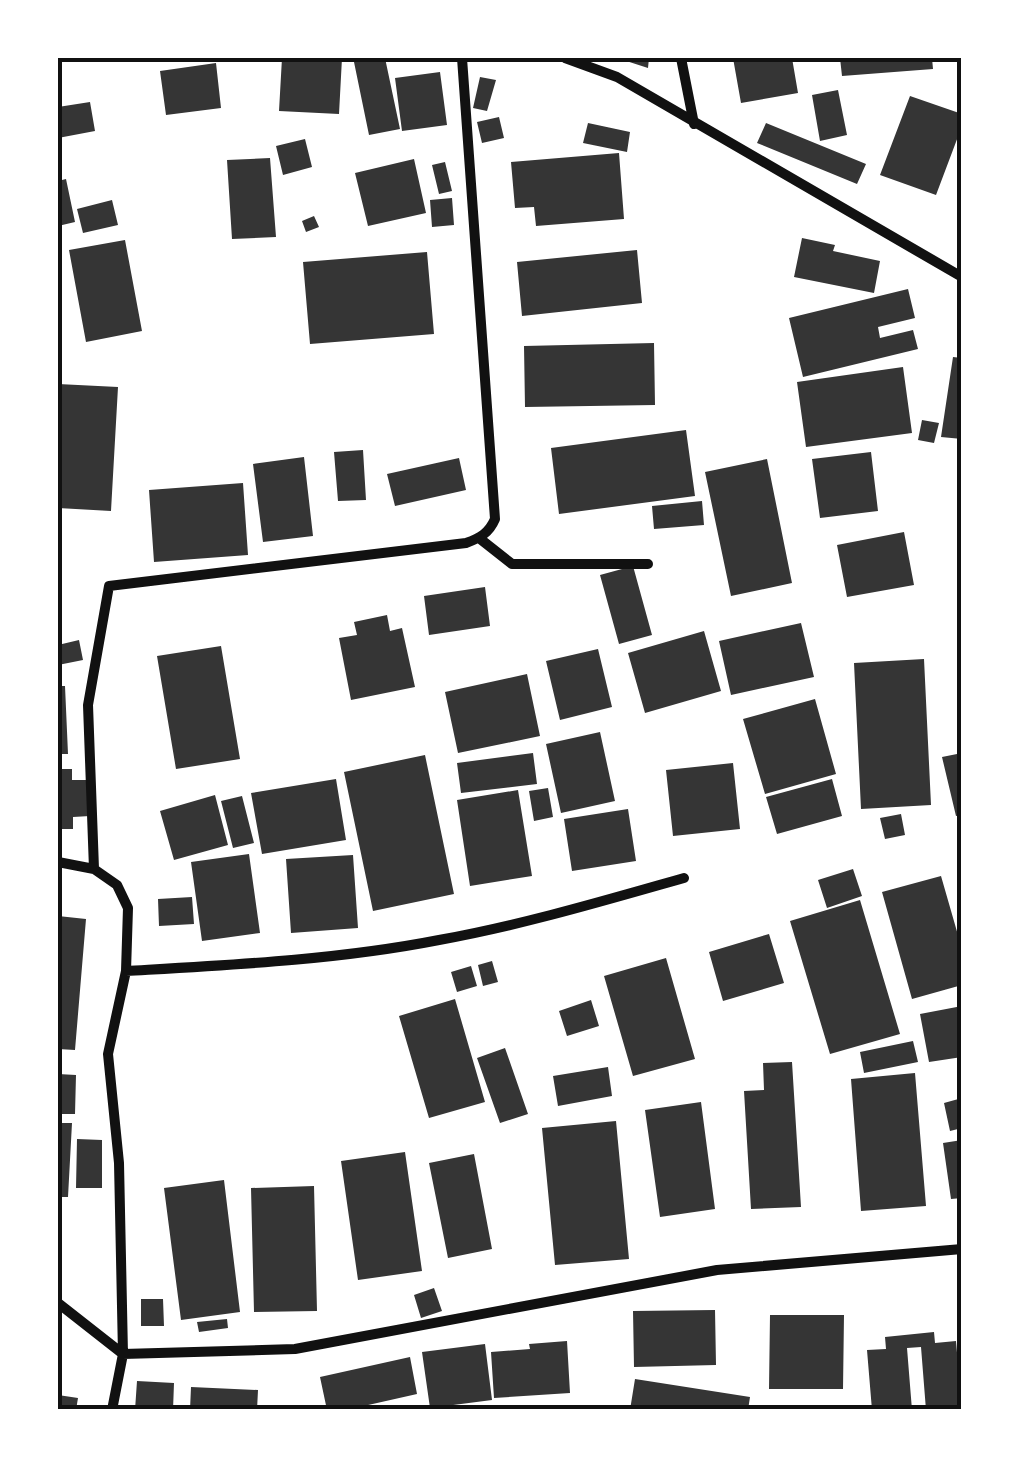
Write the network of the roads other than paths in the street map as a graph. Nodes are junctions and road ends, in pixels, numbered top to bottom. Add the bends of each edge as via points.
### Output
1 (462, 58) edge
2 (565, 58) edge
3 (681, 58) edge
4 (694, 124) junction
5 (962, 277) edge
6 (479, 538) junction
7 (648, 564) dead end
8 (58, 862) edge
9 (94, 868) junction
10 (684, 878) dead end
11 (126, 970) junction
12 (962, 1250) edge
13 (58, 1303) edge
14 (123, 1354) junction
15 (112, 1410) edge

1 - 6 street via 496,506 491,528
2 - 4 street via 617,78
3 - 4 street
4 - 5 street
6 - 7 street via 512,564
6 - 9 street via 109,586 88,706
8 - 9 street
9 - 11 street via 117,884 128,908
10 - 11 street via 437,941
11 - 14 street via 108,1054 119,1163
12 - 14 street via 717,1270 295,1349
13 - 14 street
14 - 15 street

